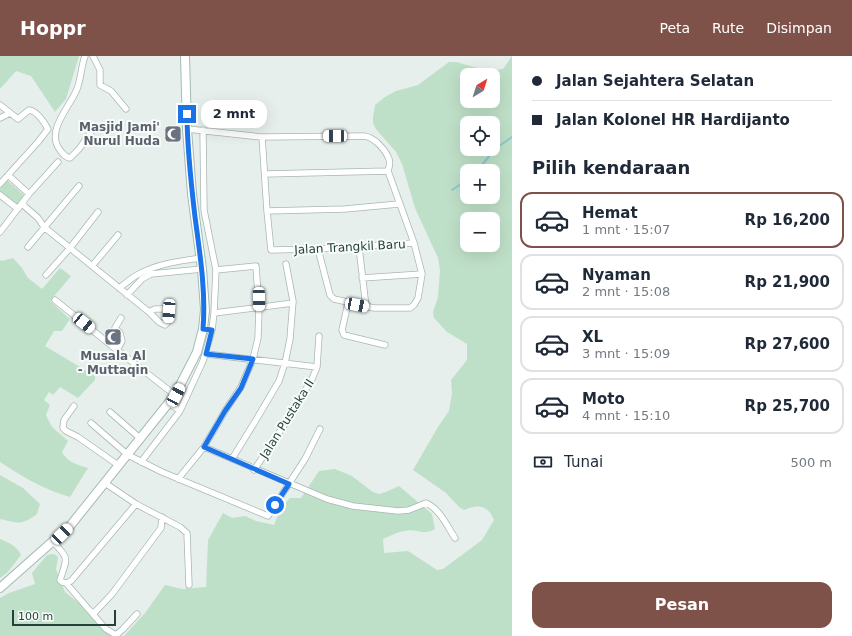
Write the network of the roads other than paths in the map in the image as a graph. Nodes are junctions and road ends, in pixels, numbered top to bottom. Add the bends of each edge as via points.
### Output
1 (84, 56) edge
2 (93, 56) edge
3 (185, 56) edge
4 (0, 105) edge
5 (126, 109) dead end
6 (10, 113) junction
7 (0, 118) edge
8 (95, 126) dead end
9 (187, 129) junction
10 (203, 130) junction
11 (262, 137) junction
12 (58, 162) dead end
13 (388, 171) junction
14 (265, 174) junction
15 (8, 175) junction
16 (0, 184) edge
17 (79, 186) dead end
18 (29, 194) junction
19 (0, 195) edge
20 (22, 204) junction
21 (399, 204) junction
22 (18, 209) junction
23 (266, 211) junction
24 (98, 212) dead end
25 (44, 227) junction
26 (0, 232) edge
27 (118, 235) dead end
28 (414, 243) junction
29 (28, 247) dead end
30 (358, 247) junction
31 (70, 248) junction
32 (318, 249) junction
33 (201, 258) junction
34 (286, 264) dead end
35 (92, 266) junction
36 (202, 269) junction
37 (216, 270) junction
38 (422, 274) junction
39 (46, 275) dead end
40 (139, 278) junction
41 (362, 278) junction
42 (119, 288) junction
43 (127, 295) junction
44 (55, 300) dead end
45 (293, 303) junction
46 (348, 303) junction
47 (366, 307) junction
48 (259, 308) junction
49 (149, 312) dead end
50 (214, 313) junction
51 (121, 318) dead end
52 (207, 330) junction
53 (319, 336) dead end
54 (385, 345) dead end
55 (117, 350) junction
56 (206, 354) junction
57 (253, 359) junction
58 (285, 363) junction
59 (317, 367) junction
60 (176, 395) junction
61 (169, 403) junction
62 (74, 406) dead end
63 (180, 411) junction
64 (110, 412) dead end
65 (91, 423) dead end
66 (320, 429) dead end
67 (141, 439) junction
68 (204, 447) junction
69 (128, 455) junction
70 (232, 459) junction
71 (141, 462) junction
72 (118, 466) junction
73 (254, 470) junction
74 (178, 479) junction
75 (105, 483) junction
76 (289, 484) junction
77 (136, 504) junction
78 (162, 517) junction
79 (455, 538) dead end
80 (53, 542) junction
81 (66, 583) junction
82 (189, 585) dead end
83 (0, 588) edge
84 (91, 612) junction
85 (137, 614) dead end

1 - 8 street via 77,89 55,133 56,144 63,154 70,158
2 - 5 street via 100,70 100,85 112,91
3 - 9 main road
4 - 6 street
6 - 7 street
6 - 15 street via 18,119 32,110 48,129
9 - 10 street, Jalan Trangkil Baru
9 - 33 main road via 192,194
10 - 11 street, Jalan Trangkil Baru
10 - 37 street via 204,210
11 - 13 street, Jalan Trangkil Baru via 367,136 380,144 389,160
11 - 14 street, Jalan Trangkil Baru
12 - 18 street
13 - 14 street
13 - 21 street, Jalan Trangkil Baru
14 - 23 street, Jalan Trangkil Baru
15 - 16 street
15 - 18 street
17 - 25 street
18 - 20 street
19 - 22 street
20 - 22 street
20 - 25 street
21 - 23 street via 345,209
21 - 28 street, Jalan Trangkil Baru
22 - 26 street
23 - 32 street, Jalan Trangkil Baru via 271,250
24 - 31 street
25 - 29 street
25 - 31 street
27 - 35 street
28 - 30 street, Jalan Trangkil Baru
28 - 38 street
30 - 32 street, Jalan Trangkil Baru
30 - 41 street
31 - 35 street
31 - 39 street
32 - 46 street via 330,295 334,299
33 - 36 main road
33 - 40 street via 168,264
34 - 45 street
35 - 42 street
36 - 40 street via 151,274
36 - 52 main road
37 - 48 street via 256,266
37 - 50 street
38 - 41 street
38 - 47 street via 418,298 413,307
40 - 42 street
40 - 43 street
41 - 47 street
42 - 43 street
43 - 49 street
44 - 55 street
45 - 48 street
45 - 58 street
46 - 47 street
46 - 54 street via 342,330 344,335
48 - 50 street
48 - 57 street via 258,338
50 - 52 street
51 - 55 street via 115,328 120,333 122,341
52 - 56 street
52 - 60 main road
53 - 59 street
55 - 60 street
56 - 57 street
56 - 63 street
57 - 58 street
57 - 68 street via 241,388
58 - 59 street
58 - 70 street via 279,381
59 - 73 street, Jalan Pustaka II via 305,392
60 - 61 main road
61 - 63 street
61 - 67 main road
62 - 72 street via 64,420 63,428
63 - 71 street
64 - 67 street
65 - 69 street
66 - 76 street
67 - 69 main road
68 - 70 street
68 - 74 street
69 - 71 street
69 - 72 main road
70 - 73 street
71 - 74 street
72 - 75 main road
73 - 76 street
74 - 76 street via 268,516
75 - 77 street
75 - 80 main road via 70,526
76 - 79 street via 353,506 398,511 409,510 426,503 433,506
77 - 78 street
77 - 81 street via 71,581
78 - 82 street via 187,533
78 - 84 street via 160,528 116,588 95,612
80 - 81 street via 66,555 60,580
80 - 83 main road
81 - 84 street
84 - 85 street via 106,629 116,635

